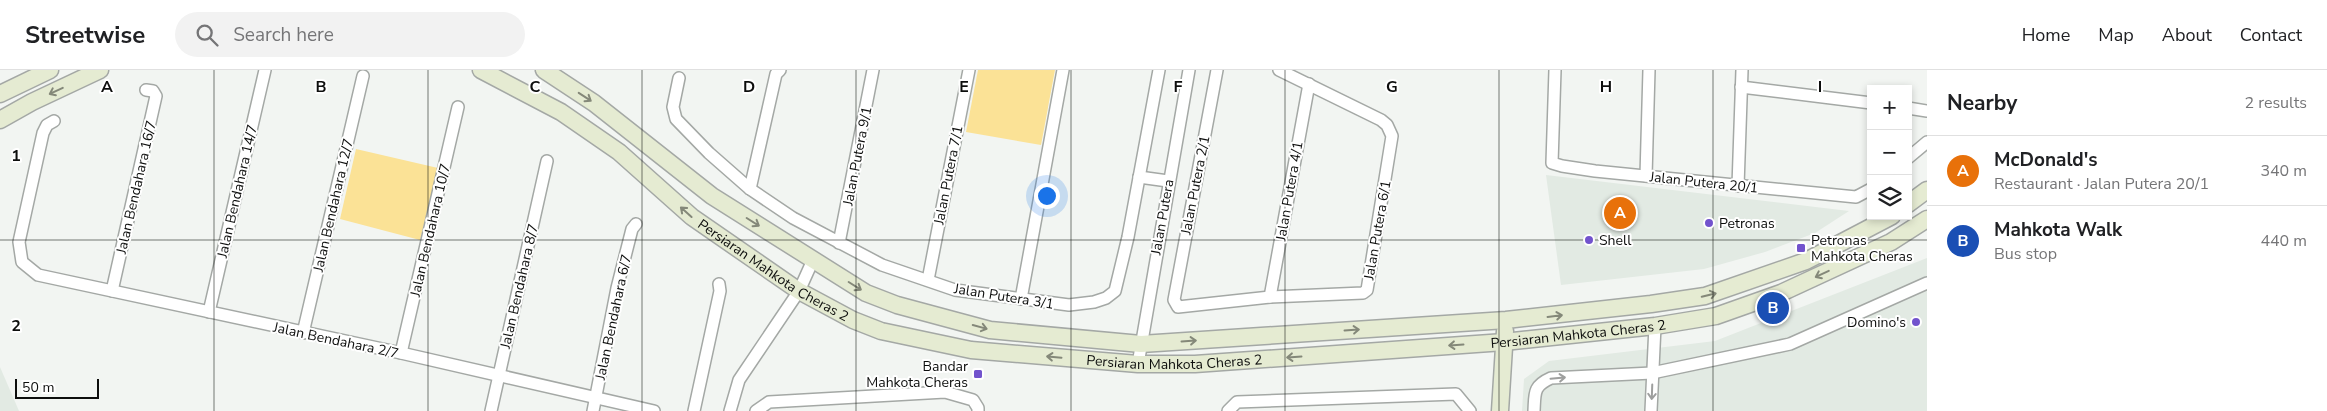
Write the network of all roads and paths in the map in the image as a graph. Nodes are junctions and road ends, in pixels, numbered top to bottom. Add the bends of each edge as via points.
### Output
1 (50, 70) edge
2 (100, 70) edge
3 (265, 70) edge
4 (481, 70) edge
5 (544, 70) edge
6 (780, 70) edge
7 (873, 70) edge
8 (969, 70) edge
9 (1063, 70) edge
10 (1159, 70) edge
11 (1189, 70) edge
12 (1217, 70) edge
13 (1279, 70) edge
14 (1555, 70) edge
15 (1649, 70) edge
16 (1742, 70) edge
17 (363, 76) dead end
18 (679, 78) dead end
19 (1309, 84) junction
20 (1741, 87) junction
21 (146, 90) dead end
22 (0, 94) edge
23 (1867, 103) edge
24 (458, 107) dead end
25 (1912, 109) edge
26 (1927, 111) edge
27 (0, 120) edge
28 (54, 121) dead end
29 (1927, 142) edge
30 (1912, 155) edge
31 (547, 161) dead end
32 (1646, 176) junction
33 (1139, 177) junction
34 (1168, 181) junction
35 (1738, 186) junction
36 (750, 189) junction
37 (1867, 190) edge
38 (1927, 190) edge
39 (1912, 201) edge
40 (1927, 219) edge
41 (1885, 220) edge
42 (636, 224) dead end
43 (839, 242) junction
44 (814, 260) junction
45 (928, 280) junction
46 (1927, 283) edge
47 (719, 284) dead end
48 (112, 291) junction
49 (799, 291) junction
50 (1270, 297) junction
51 (1021, 299) junction
52 (1174, 300) joint
53 (209, 312) junction
54 (1506, 320) junction
55 (1655, 326) junction
56 (304, 333) junction
57 (1504, 342) junction
58 (1141, 344) junction
59 (401, 353) junction
60 (1138, 364) junction
61 (1652, 373) junction
62 (498, 377) junction
63 (596, 398) junction
64 (978, 409) edge
65 (491, 411) edge
66 (593, 411) edge
67 (654, 411) edge
68 (694, 411) edge
69 (730, 411) edge
70 (756, 411) edge
71 (1228, 411) edge
72 (1470, 411) edge
73 (1500, 411) edge
74 (1534, 411) edge
75 (1651, 411) edge

1 - 22 street
2 -> 27 street
3 - 53 street, Jalan Bendahara 14/7
49 -> 4 street, Persiaran Mahkota Cheras 2 via 692,218 619,152 561,112
5 -> 44 street, Persiaran Mahkota Cheras 2 via 594,103 712,196
6 - 36 street via 776,74
7 - 43 street, Jalan Putera 9/1
8 - 45 street, Jalan Putera 7/1
9 - 51 street
10 - 33 street, Jalan Putera 3/1
11 - 34 street, Jalan Putera
12 - 52 street, Jalan Putera 2/1
13 - 19 street, Jalan Putera 6/1
14 - 32 street, Jalan Putera 20/1 via 1552,163
15 - 32 street
16 - 20 street
17 - 56 street, Jalan Bendahara 12/7
18 - 36 street, Jalan Putera 3/1 via 673,107 676,119
19 - 50 street, Jalan Putera 4/1
19 - 50 street, Jalan Putera 6/1 via 1381,120 1392,136 1367,290 1363,293
20 - 23 street
20 - 35 street
21 - 48 street, Jalan Bendahara 16/7 via 153,91 156,96
24 - 59 street, Jalan Bendahara 10/7
25 - 26 street
28 - 48 street, Jalan Bendahara 2/7 via 47,126 41,142 19,242 22,262 38,275
29 - 30 street
31 - 62 street, Jalan Bendahara 8/7
32 - 35 street, Jalan Putera 20/1
33 - 34 street
33 - 51 street, Jalan Putera 3/1 via 1115,291 1094,302 1069,305
34 - 58 street, Jalan Putera
35 - 37 street, Jalan Putera 20/1 via 1856,197
36 - 43 street, Jalan Putera 3/1 via 793,218
38 - 39 street
40 -> 55 street, Persiaran Mahkota Cheras 2 via 1891,242 1780,293 1716,316
54 -> 41 street, Persiaran Mahkota Cheras 2 via 1705,296 1818,257
42 - 63 street, Jalan Bendahara 6/7 via 617,288
43 - 45 street, Jalan Putera 3/1 via 882,266
44 - 49 street
44 -> 58 street, Persiaran Mahkota Cheras 2 via 866,293 897,306 990,330
45 - 51 street, Jalan Putera 3/1 via 956,290
46 - 61 street via 1790,344
47 - 68 street
48 - 53 street, Jalan Bendahara 2/7
60 -> 49 street, Persiaran Mahkota Cheras 2 via 971,350 909,338 853,320
49 - 69 street via 739,380
50 - 52 street, Jalan Putera 6/1 via 1178,307
53 - 56 street, Jalan Bendahara 2/7
54 - 57 street
58 -> 54 street, Persiaran Mahkota Cheras 2
55 - 57 street, Persiaran Mahkota Cheras 2
55 - 61 street
56 - 59 street, Jalan Bendahara 2/7
57 -> 60 street, Persiaran Mahkota Cheras 2 via 1195,364
57 - 73 street
58 - 60 street, Jalan Putera
59 - 62 street, Jalan Bendahara 2/7
74 -> 61 street via 1535,392 1540,383 1551,378
61 -> 75 street
62 - 63 street, Jalan Bendahara 2/7
62 - 65 street, Jalan Bendahara 8/7
63 - 66 street, Jalan Bendahara 6/7
63 - 67 street, Jalan Bendahara 2/7
64 - 70 street via 972,400 945,392 769,402
71 - 72 street via 1237,402 1456,394

